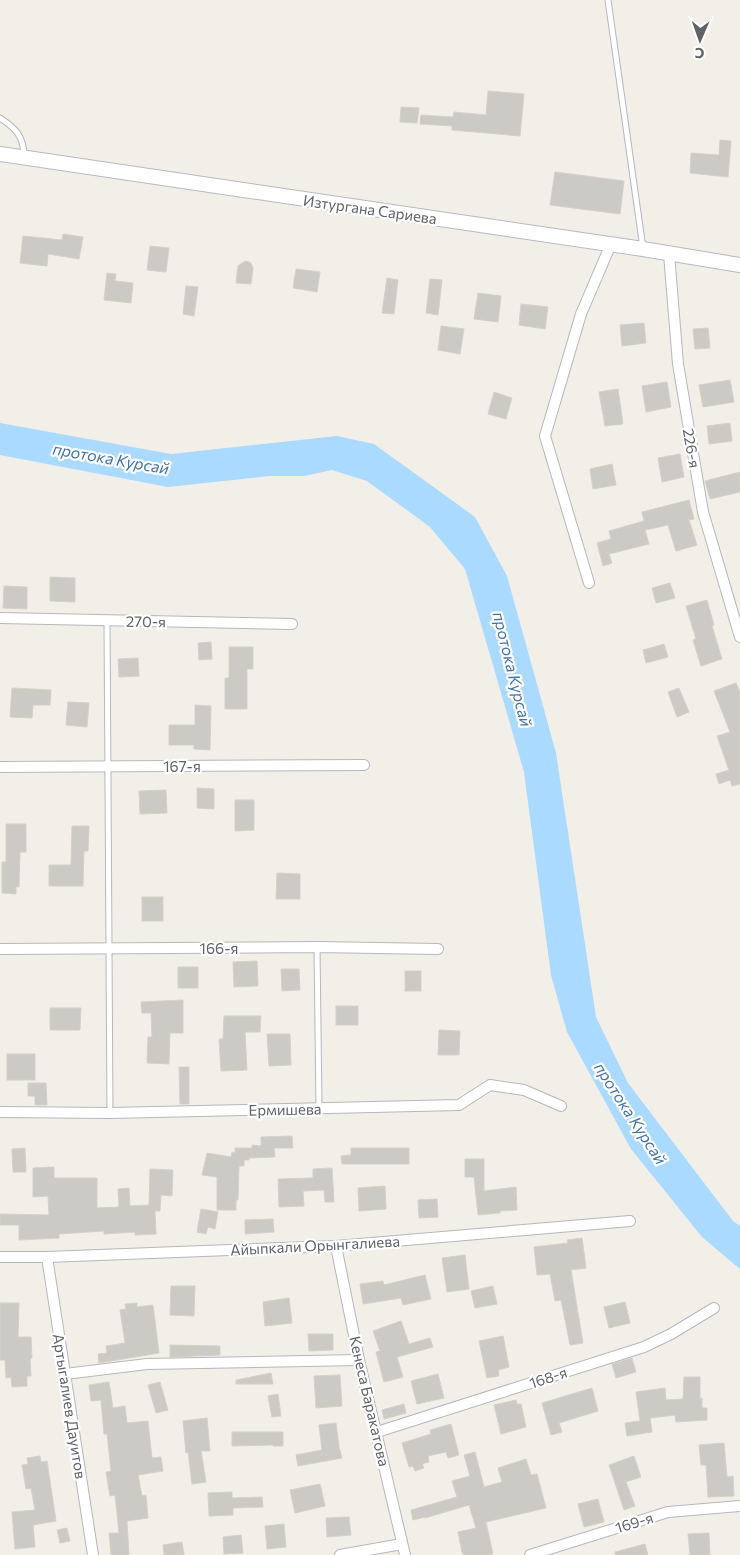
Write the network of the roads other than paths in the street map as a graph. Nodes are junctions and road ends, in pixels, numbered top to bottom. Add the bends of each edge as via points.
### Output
1 (608, 0) edge
2 (0, 118) edge
3 (0, 154) edge
4 (24, 157) junction
5 (611, 244) junction
6 (643, 249) junction
7 (669, 254) junction
8 (740, 265) edge
9 (589, 583) dead end
10 (0, 618) edge
11 (107, 620) junction
12 (292, 624) dead end
13 (740, 637) edge
14 (364, 765) dead end
15 (0, 767) edge
16 (107, 767) junction
17 (316, 947) junction
18 (109, 948) junction
19 (0, 949) edge
20 (438, 949) dead end
21 (561, 1106) dead end
22 (319, 1108) junction
23 (0, 1112) edge
24 (110, 1113) junction
25 (630, 1222) dead end
26 (336, 1246) junction
27 (0, 1257) edge
28 (47, 1257) junction
29 (714, 1308) dead end
30 (359, 1360) junction
31 (65, 1374) junction
32 (377, 1432) junction
33 (740, 1506) edge
34 (402, 1544) junction
35 (94, 1555) edge
36 (340, 1555) edge
37 (405, 1555) edge
38 (530, 1555) edge

1 - 6 lane
2 - 4 lane via 18,132 24,145
3 - 4 street, Изтургана Сариева
4 - 5 street, Изтургана Сариева
5 - 6 street, Изтургана Сариева
5 - 9 street via 581,314 545,436
6 - 7 street, Изтургана Сариева
7 - 8 street, Изтургана Сариева
7 - 13 street, 226-я via 678,364 703,512
10 - 11 street, 270-я
11 - 12 street, 270-я
11 - 16 lane
14 - 16 street, 167-я
15 - 16 street, 167-я
16 - 18 lane
17 - 18 street, 166-я
17 - 20 street, 166-я
17 - 22 lane
18 - 19 street, 166-я
18 - 24 lane
21 - 22 street, Ермишева via 524,1090 490,1085 459,1105
22 - 24 street, Ермишева
23 - 24 street, Ермишева
25 - 26 street, Айыпкали Орынгалиева
26 - 28 street, Айыпкали Орынгалиева
26 - 30 street, Кенеса Баракатова
27 - 28 street, Айыпкали Орынгалиева
28 - 31 street, Артыгалиев Дауитов
29 - 32 street, 168-я via 644,1346
30 - 31 street via 147,1364
30 - 32 street, Кенеса Баракатова
31 - 35 street, Артыгалиев Дауитов
32 - 34 street, Кенеса Баракатова
33 - 38 street, 169-я via 668,1512
34 - 36 street
34 - 37 street, Кенеса Баракатова

